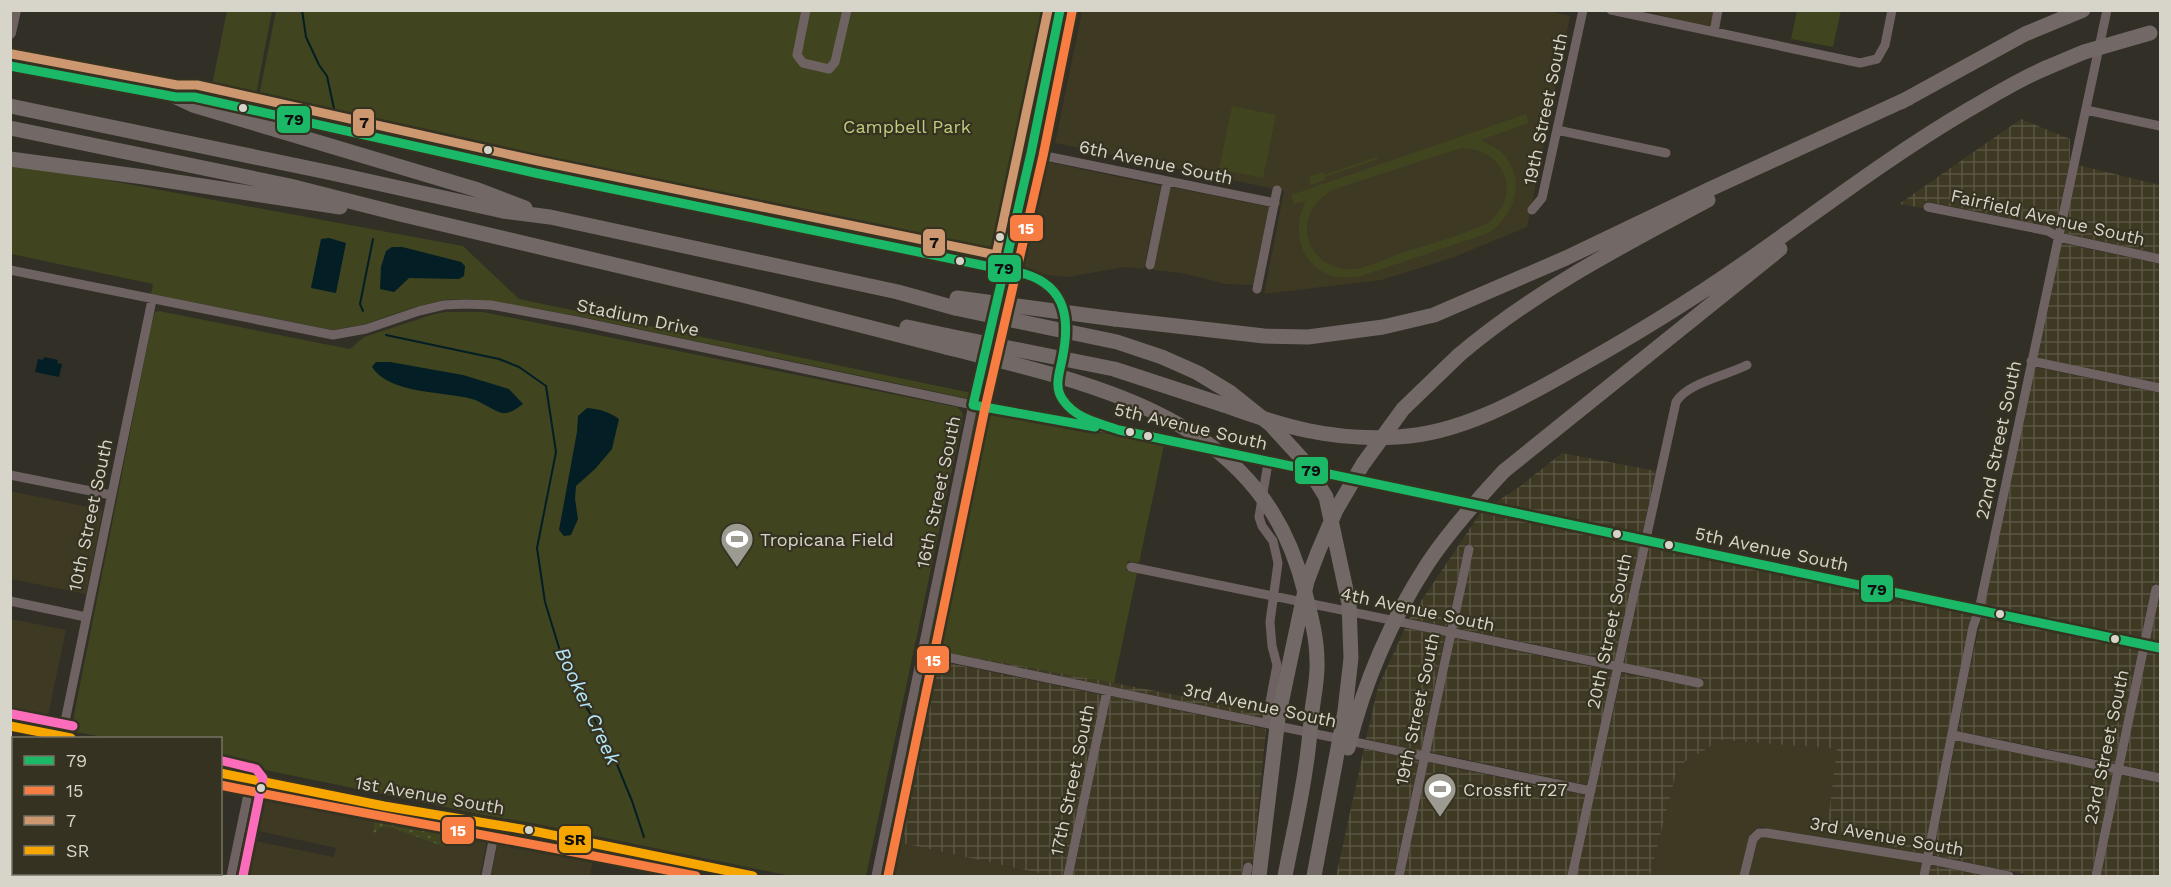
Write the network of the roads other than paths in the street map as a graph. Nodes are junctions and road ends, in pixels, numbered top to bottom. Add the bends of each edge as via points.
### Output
1 (15, 10) edge
2 (806, 10) edge
3 (847, 10) edge
4 (1060, 10) edge
5 (1582, 10) edge
6 (1611, 10) edge
7 (1718, 10) edge
8 (1892, 10) edge
9 (2083, 10) edge
10 (2107, 10) edge
11 (1714, 32) junction
12 (2155, 32) edge
13 (10, 33) edge
14 (10, 66) edge
15 (176, 97) junction
16 (1909, 98) junction
17 (10, 106) edge
18 (2086, 110) junction
19 (2160, 126) edge
20 (10, 128) edge
21 (1557, 130) junction
22 (1929, 133) junction
23 (1031, 153) junction
24 (1666, 153) dead end
25 (10, 159) edge
26 (1167, 182) junction
27 (1277, 190) dead end
28 (1275, 203) junction
29 (1928, 207) dead end
30 (1532, 210) dead end
31 (400, 214) junction
32 (550, 218) junction
33 (2058, 237) junction
34 (2160, 259) edge
35 (1149, 265) dead end
36 (1005, 269) junction
37 (10, 270) edge
38 (1257, 289) dead end
39 (152, 300) junction
40 (956, 303) junction
41 (947, 341) junction
42 (2031, 361) junction
43 (1747, 365) dead end
44 (2160, 388) edge
45 (973, 405) junction
46 (1119, 430) junction
47 (1268, 463) junction
48 (10, 475) edge
49 (111, 495) junction
50 (1645, 541) junction
51 (1469, 549) dead end
52 (1131, 567) dead end
53 (2156, 589) dead end
54 (1272, 595) junction
55 (10, 602) edge
56 (1979, 610) junction
57 (86, 617) junction
58 (1450, 632) junction
59 (2144, 644) junction
60 (2160, 648) edge
61 (922, 652) junction
62 (1619, 667) junction
63 (1699, 682) dead end
64 (1107, 691) junction
65 (1266, 723) junction
66 (10, 726) edge
67 (1953, 735) junction
68 (66, 737) edge
69 (1424, 756) junction
70 (2118, 769) junction
71 (222, 773) edge
72 (2160, 778) edge
73 (251, 780) junction
74 (1590, 791) junction
75 (496, 825) junction
76 (1928, 859) junction
77 (1251, 873) edge
78 (231, 876) edge
79 (486, 876) edge
80 (753, 876) edge
81 (876, 876) edge
82 (1068, 876) edge
83 (1285, 876) edge
84 (1316, 876) edge
85 (1399, 876) edge
86 (1572, 876) edge
87 (1744, 876) edge
88 (1924, 876) edge
89 (2009, 876) edge
90 (2096, 876) edge

1 - 13 main road
2 - 3 street via 796,55 803,63 829,69 836,62
4 - 23 street, 16th Street South
5 - 21 street, 19th Street South
6 - 11 street
7 - 11 street
8 - 11 street via 1885,45 1877,59 1860,63
9 - 16 highway via 1960,68
10 - 18 street, 22nd Street South
12 - 22 highway, bridge via 2084,52 2018,80
14 - 15 main road, 5th Avenue South
15 - 32 highway via 478,190
15 - 36 street, 5th Avenue South via 194,97 535,173
16 - 40 highway, bridge via 1566,258 1434,315 1383,327 1308,337 1264,336
16 - 77 highway, bridge via 1730,188 1563,280 1499,322 1403,409 1336,510 1307,581
17 - 32 highway
18 - 19 street
18 - 33 street, 22nd Street South
20 - 31 highway via 290,186
21 - 24 street
21 - 30 street, 19th Street South via 1542,198
22 - 41 highway, bridge via 1672,312 1539,389 1482,417 1444,429 1399,437 1346,438 1273,423 1114,369
22 - 84 highway, bridge via 1504,471 1457,524 1406,600 1367,680
23 - 26 street, 6th Avenue South
23 - 36 street, 16th Street South
25 - 31 highway
26 - 28 street, 6th Avenue South
26 - 35 street
27 - 28 street
28 - 38 street
29 - 33 street, Fairfield Avenue South via 2048,231
31 - 41 highway
32 - 40 highway
33 - 34 street, Fairfield Avenue South
33 - 42 street, 22nd Street South
36 - 45 street, 16th Street South
36 - 46 street, 5th Avenue South via 1043,281 1061,301 1067,325 1058,381 1063,400 1081,416
37 - 39 street
39 - 45 street, Stadium Drive via 333,335 444,305 491,305
39 - 49 street, 10th Street South
40 - 84 highway, bridge via 1117,342 1189,369 1231,393 1271,424 1309,469 1329,508 1349,604 1351,658
41 - 83 highway, bridge via 1073,380 1178,423 1244,476 1278,523 1301,575 1317,661 1307,764
42 - 44 street
42 - 56 street, 22nd Street South
43 - 50 street, 20th Street South via 1713,378 1679,398
45 - 46 street, Stadium Drive
45 - 61 street, 16th Street South
46 - 47 street, 5th Avenue South
47 - 50 street, 5th Avenue South
47 - 54 street via 1259,517 1277,550 1278,574
48 - 49 street
49 - 57 street, 10th Street South
50 - 56 street, 5th Avenue South
50 - 62 street, 20th Street South
51 - 58 street, 19th Street South
52 - 54 street, 4th Avenue South
53 - 59 street, 23rd Street South
54 - 58 street, 4th Avenue South
54 - 65 street via 1270,622 1277,665
55 - 57 street
56 - 59 street, 5th Avenue South
56 - 67 street, 22nd Street South
57 - 68 street, 10th Street South
58 - 62 street, 4th Avenue South
58 - 69 street, 19th Street South
59 - 60 street, 5th Avenue South
59 - 70 street, 23rd Street South
61 - 64 street, 3rd Avenue South
61 - 81 street, 16th Street South
62 - 63 street, 4th Avenue South
62 - 74 street, 20th Street South
64 - 65 street, 3rd Avenue South
64 - 82 street, 17th Street South
65 - 69 street, 3rd Avenue South
66 - 68 main road
67 - 70 street
67 - 76 street, 22nd Street South
69 - 74 street, 3rd Avenue South
69 - 85 street, 19th Street South
70 - 72 street
70 - 90 street, 23rd Street South
71 - 73 main road, 1st Avenue South
73 - 75 main road, 1st Avenue South
73 - 78 street
74 - 86 street, 20th Street South
75 - 79 street
75 - 80 main road, 1st Avenue South
76 - 87 street, 3rd Avenue South via 1759,834 1754,839
76 - 88 street, 22nd Street South
76 - 89 street, 3rd Avenue South

